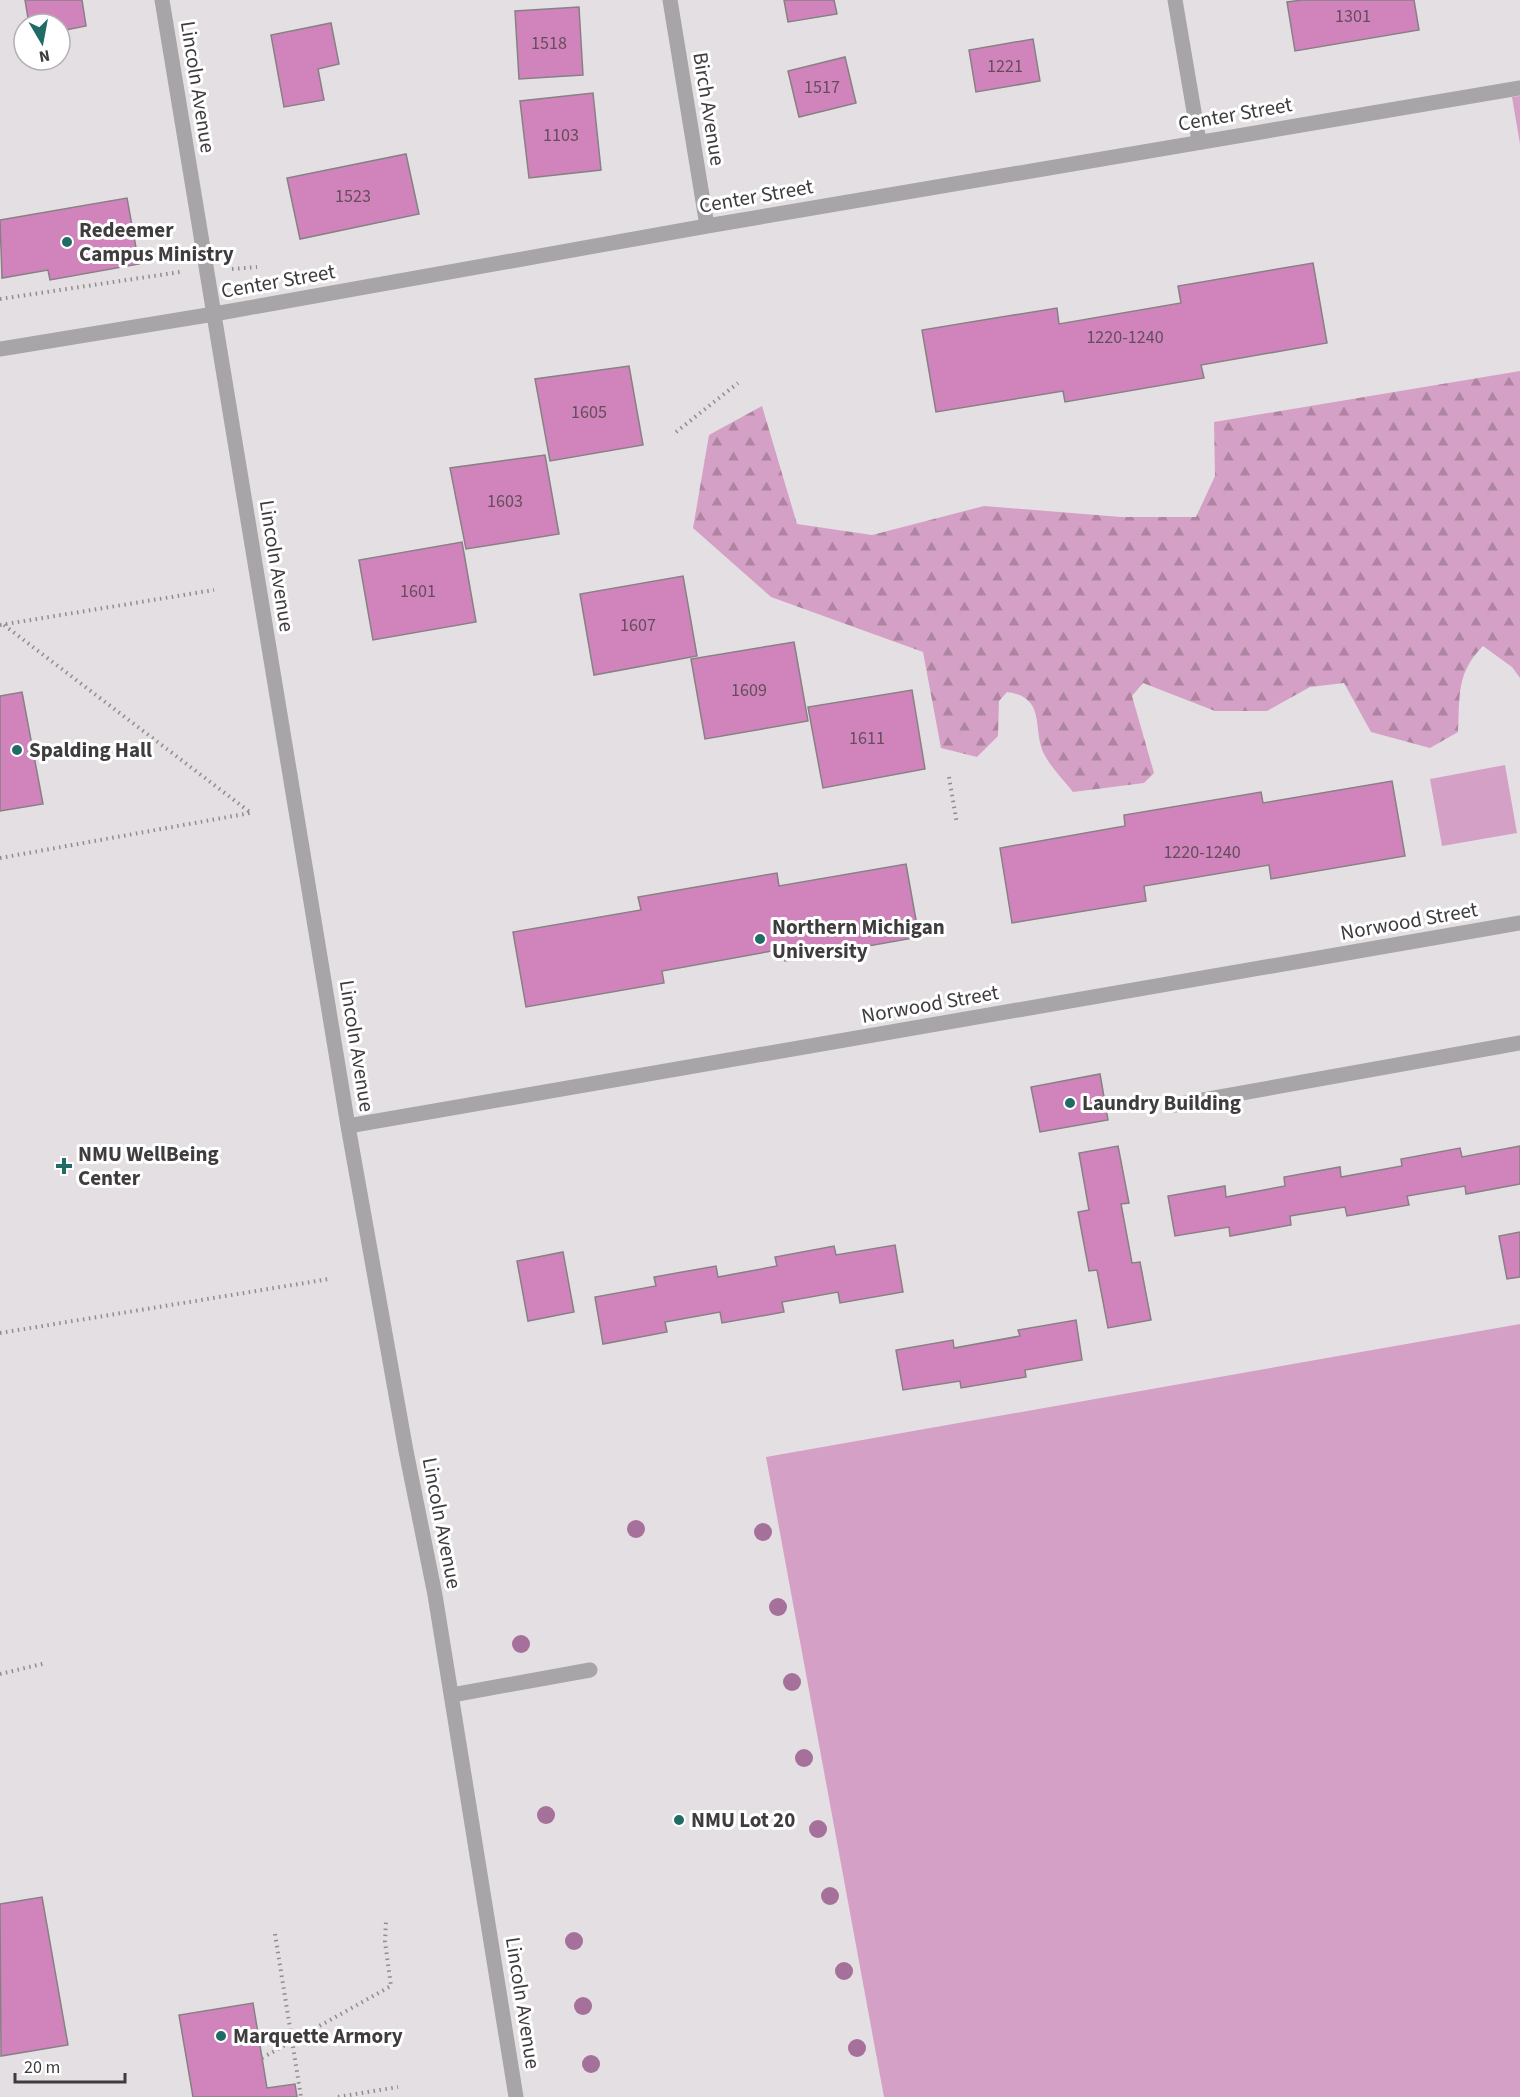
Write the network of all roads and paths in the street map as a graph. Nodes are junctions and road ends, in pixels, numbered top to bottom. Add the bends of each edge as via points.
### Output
1 (162, 0) edge
2 (670, 0) edge
3 (1175, 0) edge
4 (1520, 88) edge
5 (1199, 141) junction
6 (707, 226) junction
7 (257, 267) dead end
8 (207, 271) junction
9 (0, 299) edge
10 (214, 314) junction
11 (0, 349) edge
12 (738, 383) dead end
13 (676, 432) dead end
14 (214, 590) dead end
15 (2, 625) edge
16 (949, 777) dead end
17 (957, 824) dead end
18 (0, 858) edge
19 (1520, 923) edge
20 (1520, 1042) edge
21 (1176, 1105) dead end
22 (348, 1126) junction
23 (329, 1279) dead end
24 (0, 1333) edge
25 (46, 1663) dead end
26 (590, 1670) dead end
27 (0, 1674) edge
28 (452, 1695) junction
29 (386, 1921) dead end
30 (275, 1934) dead end
31 (292, 2041) junction
32 (262, 2058) dead end
33 (398, 2087) dead end
34 (301, 2097) edge
35 (338, 2097) edge
36 (516, 2097) edge

1 - 8 street, Lincoln Avenue
2 - 6 street, Birch Avenue
3 - 5 street
4 - 5 street, Center Street
5 - 6 street, Center Street
6 - 10 street, Center Street
7 - 8 path
8 - 9 path via 163,272
8 - 10 street, Lincoln Avenue
10 - 11 street, Center Street
10 - 22 street, Lincoln Avenue
12 - 13 path
14 - 15 path
15 - 18 path via 251,813
16 - 17 path
19 - 22 street, Norwood Street
20 - 21 street
22 - 28 street, Lincoln Avenue
23 - 24 path
25 - 27 path
26 - 28 street
28 - 36 street, Lincoln Avenue
29 - 31 path via 391,1986
30 - 31 path
31 - 32 path
31 - 34 path
33 - 35 path

